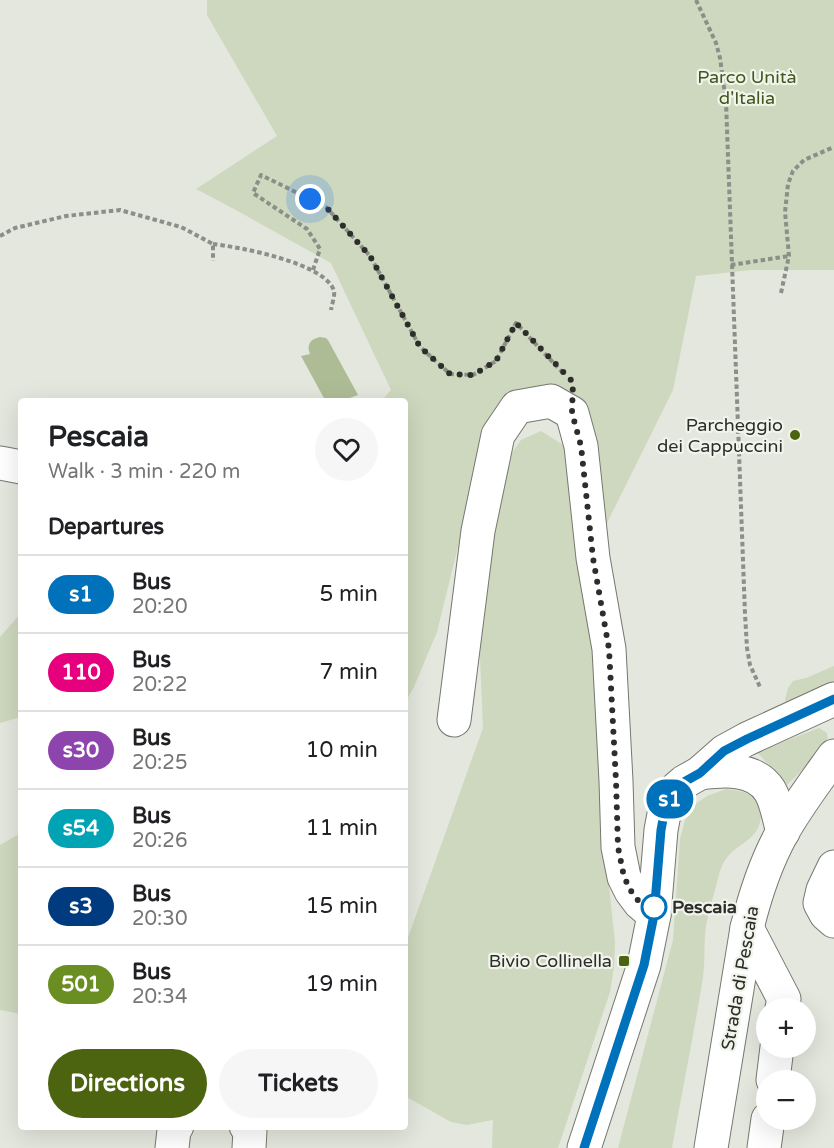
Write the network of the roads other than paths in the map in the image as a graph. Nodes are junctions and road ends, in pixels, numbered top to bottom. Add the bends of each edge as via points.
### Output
1 (0, 463) edge
2 (18, 466) edge
3 (834, 699) edge
4 (790, 719) junction
5 (454, 720) dead end
6 (834, 720) edge
7 (828, 768) edge
8 (700, 773) junction
9 (783, 832) junction
10 (834, 868) edge
11 (654, 915) junction
12 (834, 921) edge
13 (747, 928) junction
14 (783, 998) edge
15 (174, 1130) edge
16 (250, 1130) edge
17 (766, 1130) edge
18 (172, 1148) edge
19 (249, 1148) edge
20 (584, 1148) edge
21 (711, 1148) edge
22 (764, 1148) edge

1 - 2 street
3 - 4 street
4 - 6 street
4 - 8 street via 724,751
5 - 11 street via 478,531 498,435 517,407 551,401 572,413 581,446 593,558 609,649 618,847 624,877 640,903
7 - 9 street, Strada di Pescaia
8 - 9 street via 731,770 759,780 770,791
8 - 11 street via 676,789 665,809
9 - 13 street, Strada di Pescaia via 761,881
10 - 12 street via 820,903
11 - 20 street via 644,965
13 - 14 street
13 - 21 street, Strada di Pescaia
15 - 18 street
16 - 19 street
17 - 22 street

